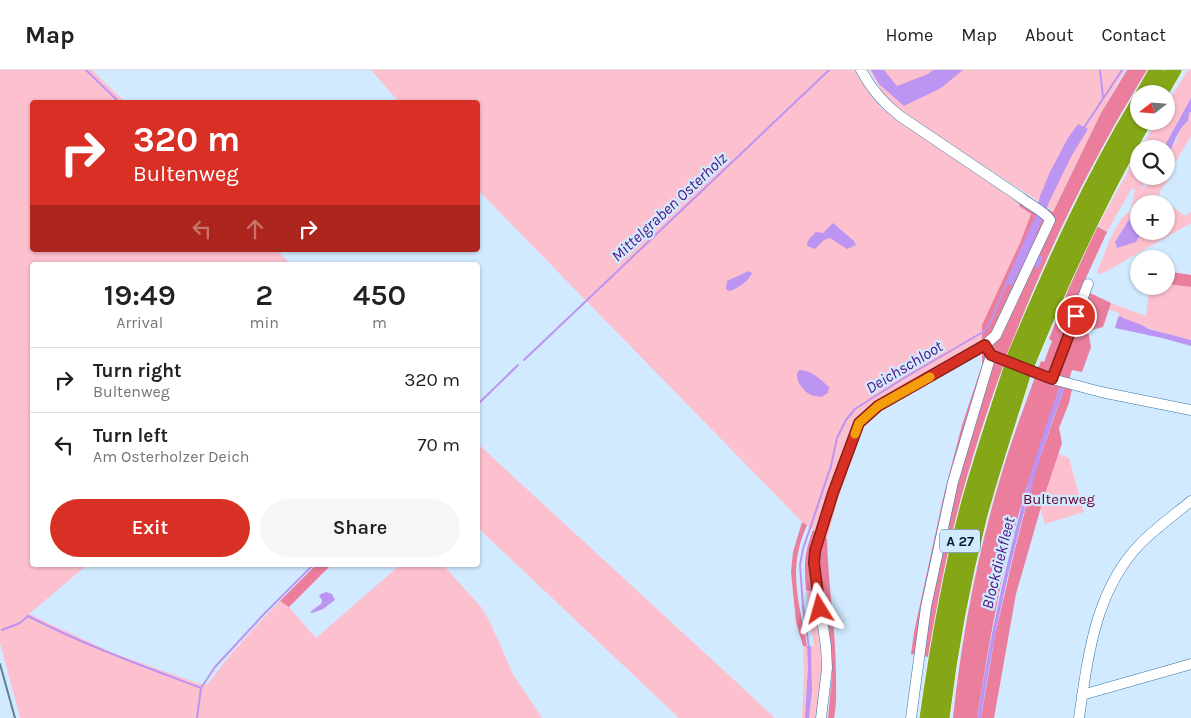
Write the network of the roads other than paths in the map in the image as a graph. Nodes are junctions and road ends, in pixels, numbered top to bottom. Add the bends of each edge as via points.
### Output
1 (861, 70) edge
2 (1157, 70) edge
3 (1174, 70) edge
4 (1148, 85) edge
5 (1165, 85) edge
6 (1130, 117) edge
7 (1139, 130) edge
8 (1088, 284) dead end
9 (985, 345) junction
10 (991, 355) junction
11 (1019, 366) junction
12 (1052, 379) junction
13 (1191, 410) edge
14 (1191, 501) edge
15 (1191, 664) edge
16 (1082, 696) junction
17 (821, 718) edge
18 (911, 718) edge
19 (927, 718) edge
20 (942, 718) edge
21 (1079, 718) edge

1 - 9 street via 871,88 900,116 1050,220 996,335
2 - 4 highway
3 - 5 highway
6 - 11 highway, A 27 via 1098,173 1045,286
7 - 11 highway, A 27
8 - 12 street
9 - 10 street
9 - 17 street via 878,406 859,423 815,551 826,647
10 - 12 street
10 - 18 street via 953,482 926,607
11 - 19 highway, A 27 via 982,455 967,510 943,620
11 - 20 highway, A 27 via 980,517 955,634
12 - 13 street
14 - 16 street via 1140,545 1114,580 1093,633
15 - 16 street
16 - 21 street

